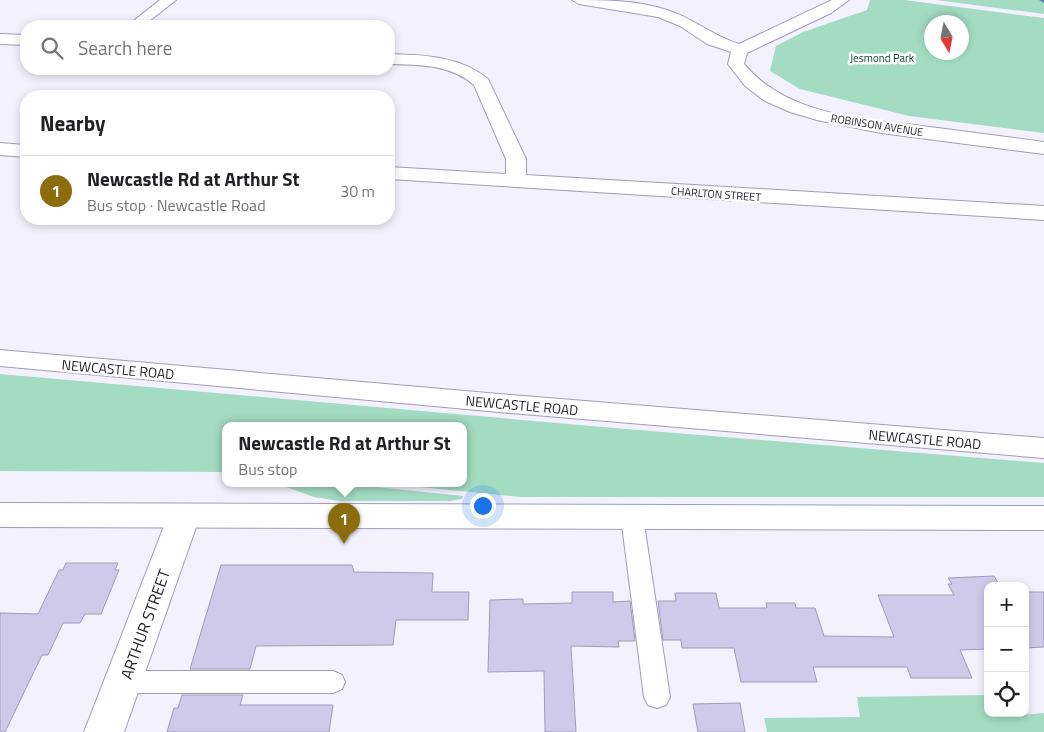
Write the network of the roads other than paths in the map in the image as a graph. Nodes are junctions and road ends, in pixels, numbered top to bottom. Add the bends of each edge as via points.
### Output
1 (169, 0) edge
2 (578, 0) edge
3 (842, 0) edge
4 (142, 20) edge
5 (0, 39) edge
6 (20, 40) edge
7 (740, 50) junction
8 (395, 59) edge
9 (1044, 148) edge
10 (0, 149) edge
11 (20, 151) edge
12 (395, 173) edge
13 (516, 181) junction
14 (1044, 213) edge
15 (0, 358) edge
16 (1044, 448) edge
17 (0, 515) edge
18 (184, 516) junction
19 (632, 518) junction
20 (1044, 518) edge
21 (124, 682) junction
22 (333, 682) dead end
23 (657, 697) dead end
24 (104, 732) edge

1 - 4 main road
2 - 7 main road via 662,13 713,41
3 - 7 main road
5 - 6 main road
7 - 9 main road, ROBINSON AVENUE via 736,64 752,83 779,101 814,114 856,124
8 - 13 main road via 460,68 482,83 516,159
10 - 11 main road
12 - 13 main road, CHARLTON STREET
13 - 14 main road, CHARLTON STREET
15 - 16 main road, NEWCASTLE ROAD
17 - 18 main road
18 - 19 main road
18 - 21 main road, ARTHUR STREET
19 - 20 main road
19 - 23 lane
21 - 22 lane
21 - 24 main road, ARTHUR STREET

